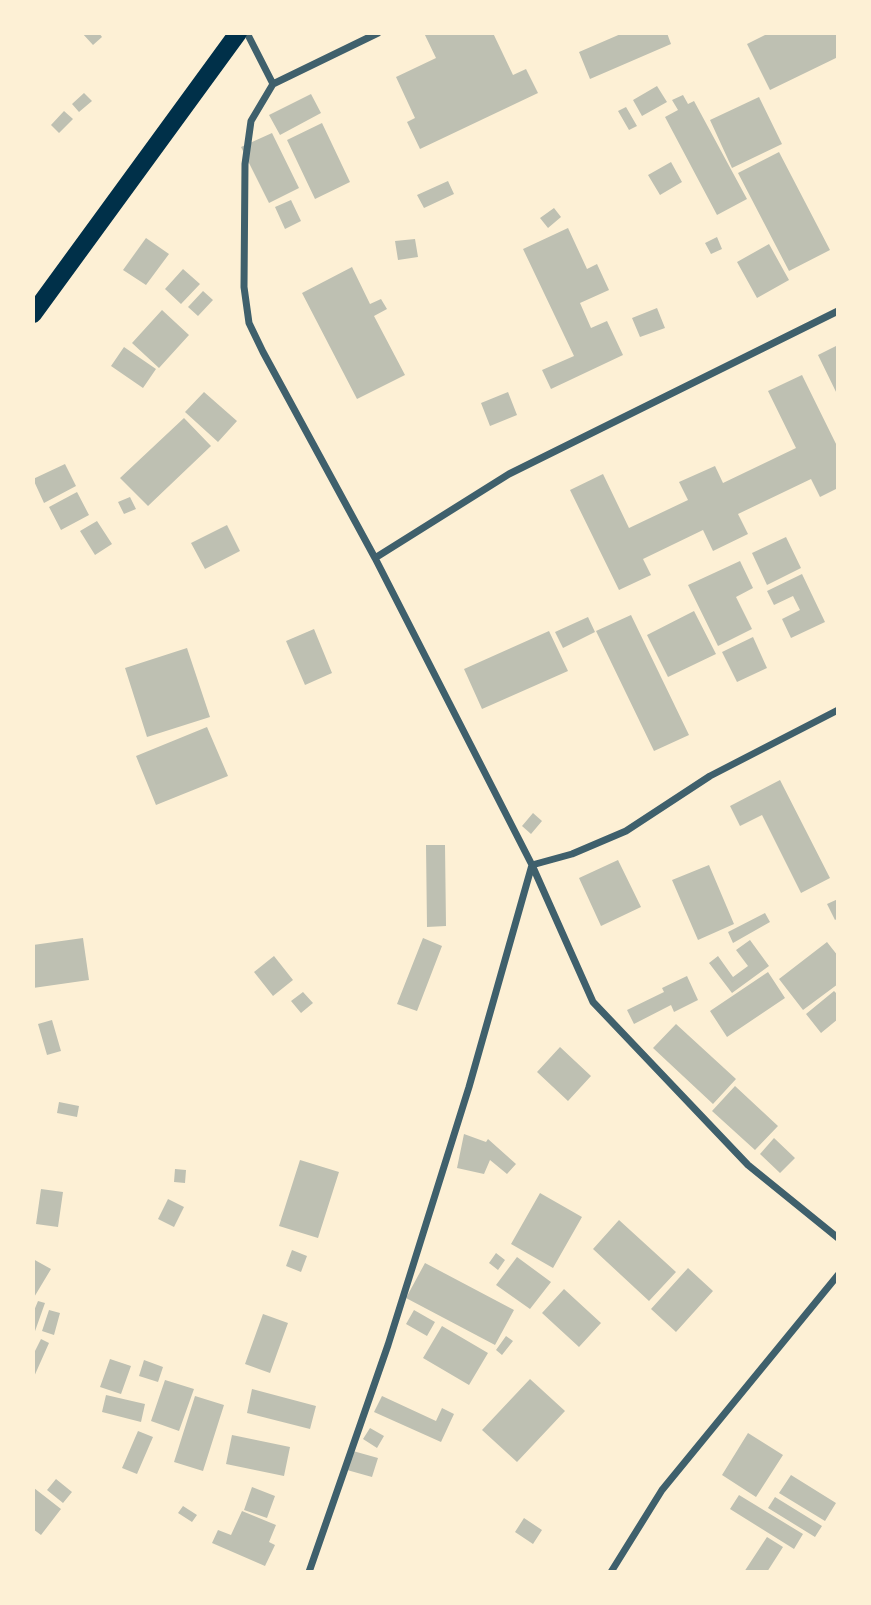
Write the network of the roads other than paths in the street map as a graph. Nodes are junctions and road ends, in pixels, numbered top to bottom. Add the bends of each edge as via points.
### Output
1 (238, 33) edge
2 (247, 33) edge
3 (378, 33) edge
4 (273, 84) junction
5 (838, 311) edge
6 (33, 314) edge
7 (375, 558) junction
8 (838, 710) edge
9 (533, 865) junction
10 (838, 1238) edge
11 (838, 1275) edge
12 (309, 1572) edge
13 (611, 1572) edge

1 - 6 main road
2 - 4 street
3 - 4 street
4 - 7 street via 251,121 245,164 244,287 249,323
5 - 7 street via 509,474
7 - 9 street
8 - 9 street via 709,776 626,831
9 - 10 street via 593,1002 748,1165
9 - 12 street via 388,1345
11 - 13 street via 662,1490

